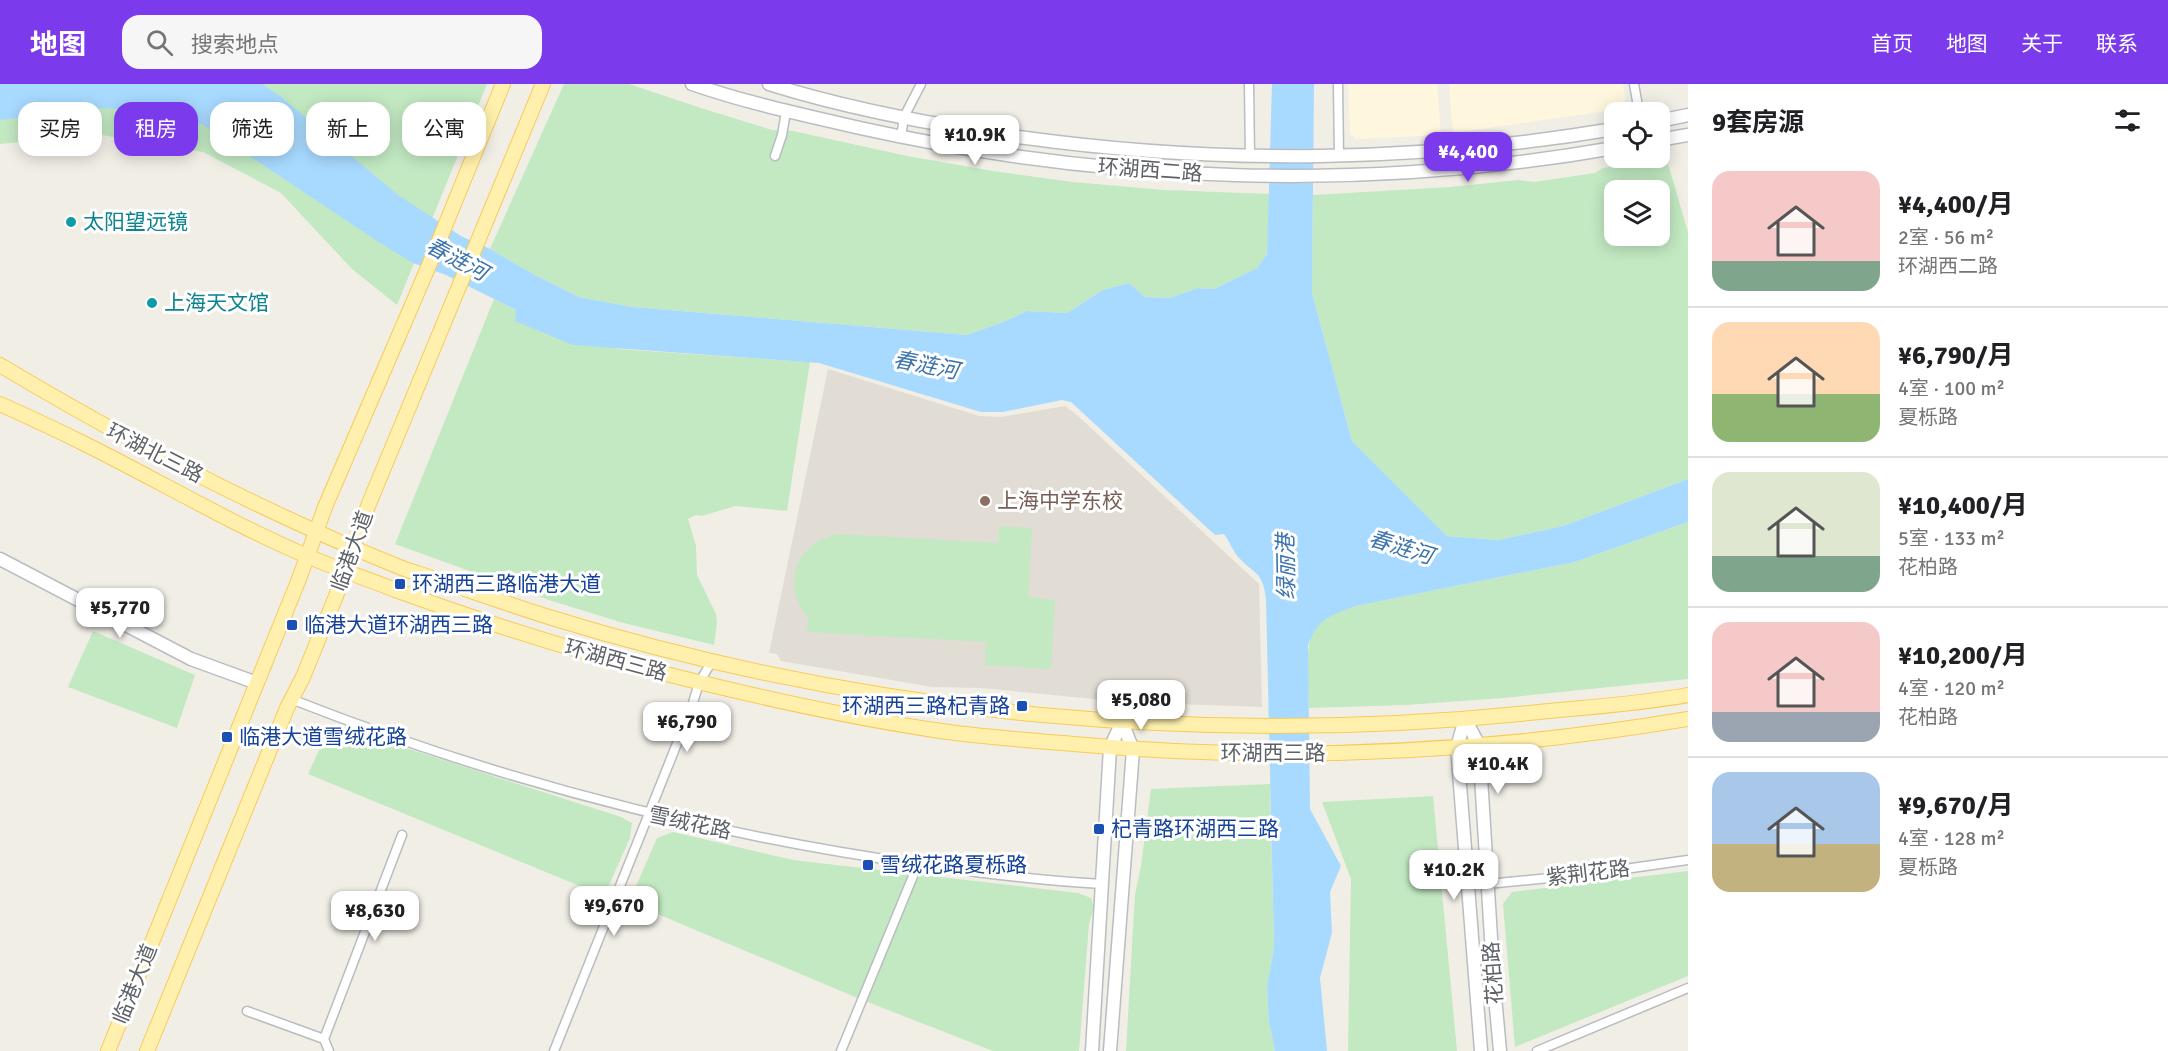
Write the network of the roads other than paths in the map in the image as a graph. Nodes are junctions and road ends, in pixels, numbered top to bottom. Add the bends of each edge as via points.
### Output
1 (503, 84) edge
2 (543, 84) edge
3 (692, 84) edge
4 (769, 84) edge
5 (921, 84) edge
6 (1248, 84) edge
7 (1338, 84) edge
8 (1634, 84) edge
9 (794, 88) edge
10 (1637, 102) edge
11 (786, 112) junction
12 (1688, 116) edge
13 (904, 117) junction
14 (1670, 119) edge
15 (1604, 130) edge
16 (1688, 135) edge
17 (901, 137) junction
18 (1670, 138) edge
19 (1604, 149) edge
20 (775, 156) dead end
21 (1339, 156) junction
22 (1250, 157) junction
23 (0, 365) edge
24 (0, 404) edge
25 (316, 531) junction
26 (354, 548) junction
27 (307, 556) junction
28 (0, 559) edge
29 (345, 571) junction
30 (712, 662) junction
31 (257, 683) junction
32 (699, 683) junction
33 (1688, 695) edge
34 (291, 699) junction
35 (1688, 719) edge
36 (1465, 720) junction
37 (1122, 722) junction
38 (1479, 745) junction
39 (1457, 747) junction
40 (1110, 748) junction
41 (1133, 750) junction
42 (649, 814) junction
43 (402, 836) dead end
44 (1688, 860) edge
45 (918, 864) junction
46 (1102, 884) junction
47 (1487, 884) junction
48 (1688, 988) edge
49 (248, 1011) dead end
50 (324, 1039) junction
51 (108, 1051) edge
52 (147, 1051) edge
53 (328, 1051) edge
54 (554, 1051) edge
55 (841, 1051) edge
56 (1092, 1051) edge
57 (1110, 1051) edge
58 (1481, 1051) edge
59 (1500, 1051) edge
60 (1537, 1051) edge

1 - 25 main road, 临港大道
2 - 26 main road, 临港大道
3 - 11 main road, 环湖西二路
4 - 9 main road, 环湖西二路
5 - 13 street
6 - 22 street
7 - 21 street
8 - 10 street
9 - 13 main road, 环湖西二路
11 - 17 main road, 环湖西二路
11 - 20 street
12 - 14 main road
13 - 17 street
13 - 22 main road, 环湖西二路 via 1096,147
15 - 21 main road, 环湖西二路 via 1514,144
16 - 18 main road
17 - 19 main road, 环湖西二路 via 1105,168 1318,177 1470,168
21 - 22 main road, 环湖西二路
23 - 25 main road, 环湖北三路 via 95,422
24 - 27 main road, 环湖北三路
25 - 26 main road, 环湖西三路
25 - 27 main road, 临港大道
26 - 29 main road, 临港大道
26 - 30 main road, 环湖西三路 via 405,570 511,605
27 - 29 main road, 环湖西三路
27 - 31 main road, 临港大道
28 - 31 main road via 191,659
29 - 32 main road, 环湖西三路 via 511,631
29 - 34 main road, 临港大道
30 - 32 street
30 - 37 main road, 环湖西三路 via 923,701
31 - 51 main road, 临港大道
32 - 40 main road, 环湖西三路 via 932,730
32 - 42 street
33 - 36 main road, 环湖西三路
34 - 42 street, 雪绒花路 via 450,756
34 - 52 main road, 临港大道
35 - 38 main road, 环湖西三路 via 1595,734
36 - 37 main road, 环湖西三路 via 1315,727
36 - 38 main road, 花柏路
36 - 39 main road
37 - 40 main road
37 - 41 main road
38 - 39 main road, 环湖西三路
38 - 47 main road, 花柏路
39 - 41 main road, 环湖西三路 via 1316,754
39 - 58 main road, 花柏路
40 - 41 main road, 环湖西三路
40 - 46 main road
41 - 57 main road
42 - 45 street, 雪绒花路 via 797,846
42 - 54 street
43 - 50 street
44 - 47 street, 紫荆花路
45 - 46 street, 雪绒花路
45 - 55 street
46 - 56 main road
47 - 59 main road, 花柏路
48 - 60 street
49 - 50 street
50 - 53 street

